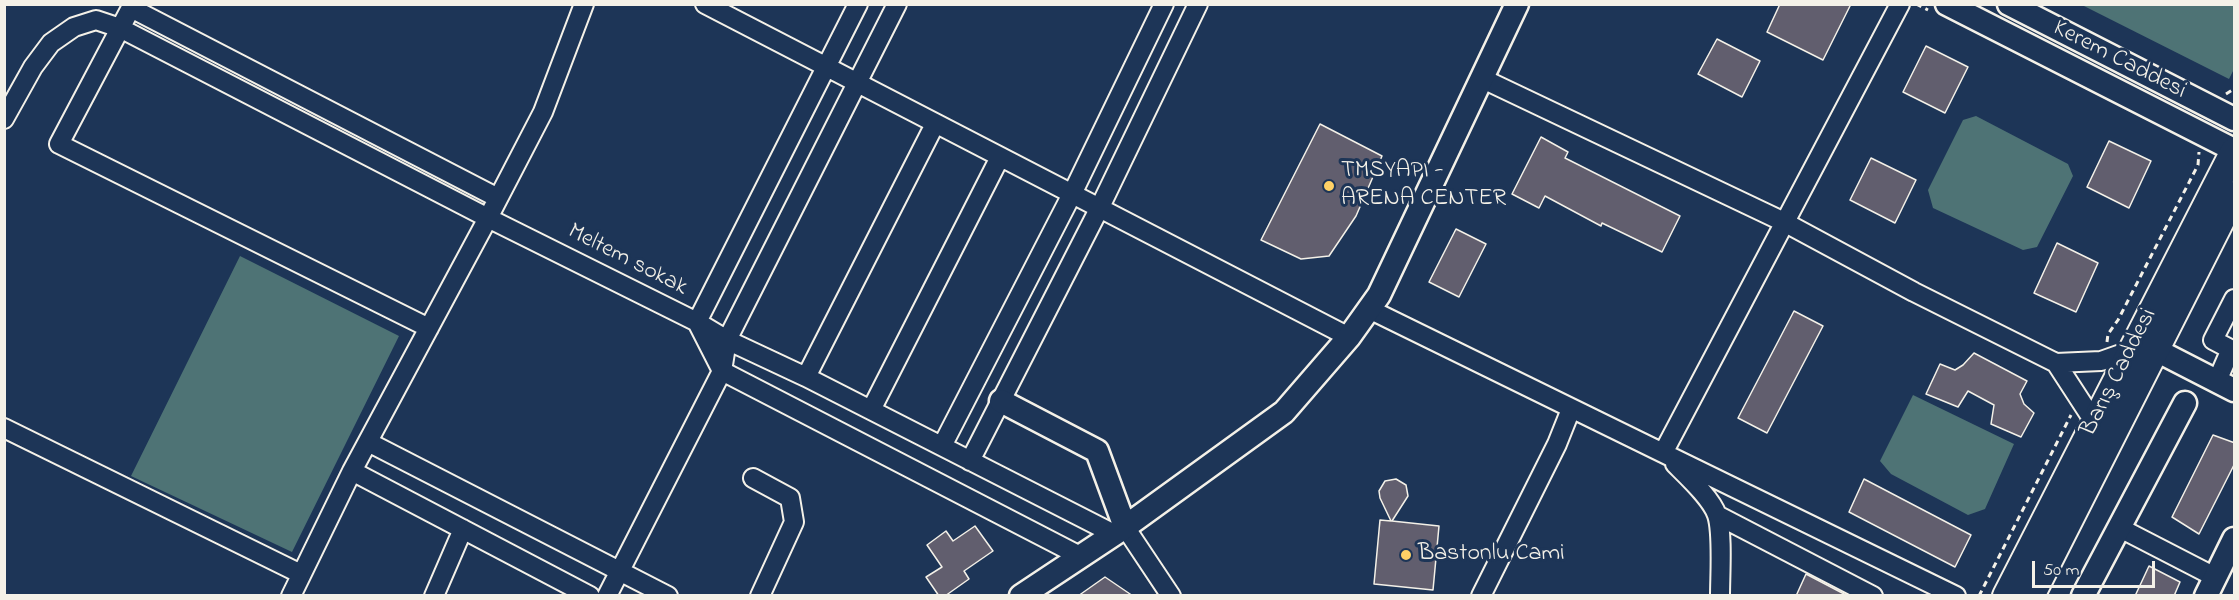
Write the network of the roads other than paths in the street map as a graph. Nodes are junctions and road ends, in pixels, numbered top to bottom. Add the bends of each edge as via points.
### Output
1 (584, 4) edge
2 (705, 4) edge
3 (858, 4) edge
4 (897, 4) edge
5 (1164, 4) edge
6 (1198, 4) edge
7 (1517, 4) edge
8 (1900, 4) edge
9 (1947, 4) edge
10 (2009, 4) edge
11 (132, 6) edge
12 (120, 28) junction
13 (826, 67) junction
14 (1481, 78) junction
15 (856, 82) junction
16 (5, 117) edge
17 (2235, 119) edge
18 (935, 124) junction
19 (2235, 150) edge
20 (1000, 157) junction
21 (1072, 194) junction
22 (2235, 195) edge
23 (498, 198) junction
24 (1099, 209) junction
25 (488, 218) junction
26 (1784, 222) junction
27 (2235, 299) edge
28 (1369, 309) junction
29 (697, 322) junction
30 (429, 328) junction
31 (1349, 337) junction
32 (727, 340) junction
33 (2144, 350) junction
34 (2233, 350) edge
35 (2055, 363) junction
36 (722, 371) junction
37 (806, 377) junction
38 (2226, 385) edge
39 (1001, 401) junction
40 (2185, 403) dead end
41 (1571, 409) junction
42 (871, 410) junction
43 (2095, 423) junction
44 (4, 428) edge
45 (368, 442) junction
46 (942, 446) junction
47 (1663, 453) junction
48 (970, 461) junction
49 (352, 471) junction
50 (753, 478) dead end
51 (1717, 515) junction
52 (2118, 528) junction
53 (463, 529) junction
54 (1120, 531) junction
55 (2235, 539) edge
56 (1080, 556) junction
57 (619, 570) junction
58 (301, 574) junction
59 (2211, 590) edge
60 (291, 596) edge
61 (434, 596) edge
62 (590, 596) edge
63 (608, 596) edge
64 (668, 596) edge
65 (760, 596) edge
66 (1021, 596) edge
67 (1171, 596) edge
68 (1481, 596) edge
69 (1720, 596) edge
70 (1873, 596) edge
71 (1956, 596) edge
72 (2006, 596) edge
73 (2031, 596) edge
74 (2083, 596) edge

1 - 23 street via 543,112
2 - 13 street
3 - 13 street
4 - 15 street
5 - 21 street
6 - 24 street
7 - 14 street
8 - 26 street
9 - 19 street, Kerem Caddesi
10 - 17 street, Kerem Caddesi
11 - 12 street
11 - 23 street
12 - 16 street, Meltem sokak via 96,20 74,27 51,43
12 - 25 street, Meltem sokak
12 - 30 street via 59,144
13 - 15 street
13 - 29 street
14 - 26 street
14 - 28 street
15 - 18 street
15 - 32 street
18 - 20 street
18 - 37 street
19 - 33 main road, Barış Caddesi
20 - 21 street
20 - 42 street
21 - 24 street
21 - 46 street
22 - 33 main road, Barış Caddesi
23 - 25 street
24 - 31 street
24 - 39 street
25 - 29 street, Meltem sokak
25 - 30 street
26 - 35 street
26 - 47 street
27 - 34 street via 2213,340
28 - 31 street
28 - 41 street
29 - 32 street, Meltem sokak
29 - 36 street
30 - 45 street
31 - 54 street via 1284,412
32 - 36 street
32 - 37 street, Meltem sokak
33 - 35 street via 2101,361
33 - 38 street
33 - 43 main road, Barış Caddesi
33 - 73 main road, Barış Caddesi
34 - 38 street
35 - 43 street
36 - 56 street
36 - 57 street
37 - 42 street, Meltem sokak
39 - 48 street
39 - 54 street via 1097,451
40 - 52 street
41 - 47 street
41 - 68 street
42 - 46 street, Meltem sokak
43 - 72 main road, Barış Caddesi
44 - 58 street
45 - 49 street
45 - 57 street
46 - 48 street, Meltem sokak
47 - 51 street via 1696,484
47 - 71 street
48 - 54 street, Meltem sokak
49 - 53 street
49 - 58 street
50 - 65 street via 790,498 794,522
51 - 69 street
51 - 70 street
52 - 59 street
52 - 74 street
53 - 61 street
53 - 62 street
54 - 56 street
54 - 67 street
55 - 59 street
56 - 66 street
57 - 63 street
57 - 64 street
58 - 60 street

